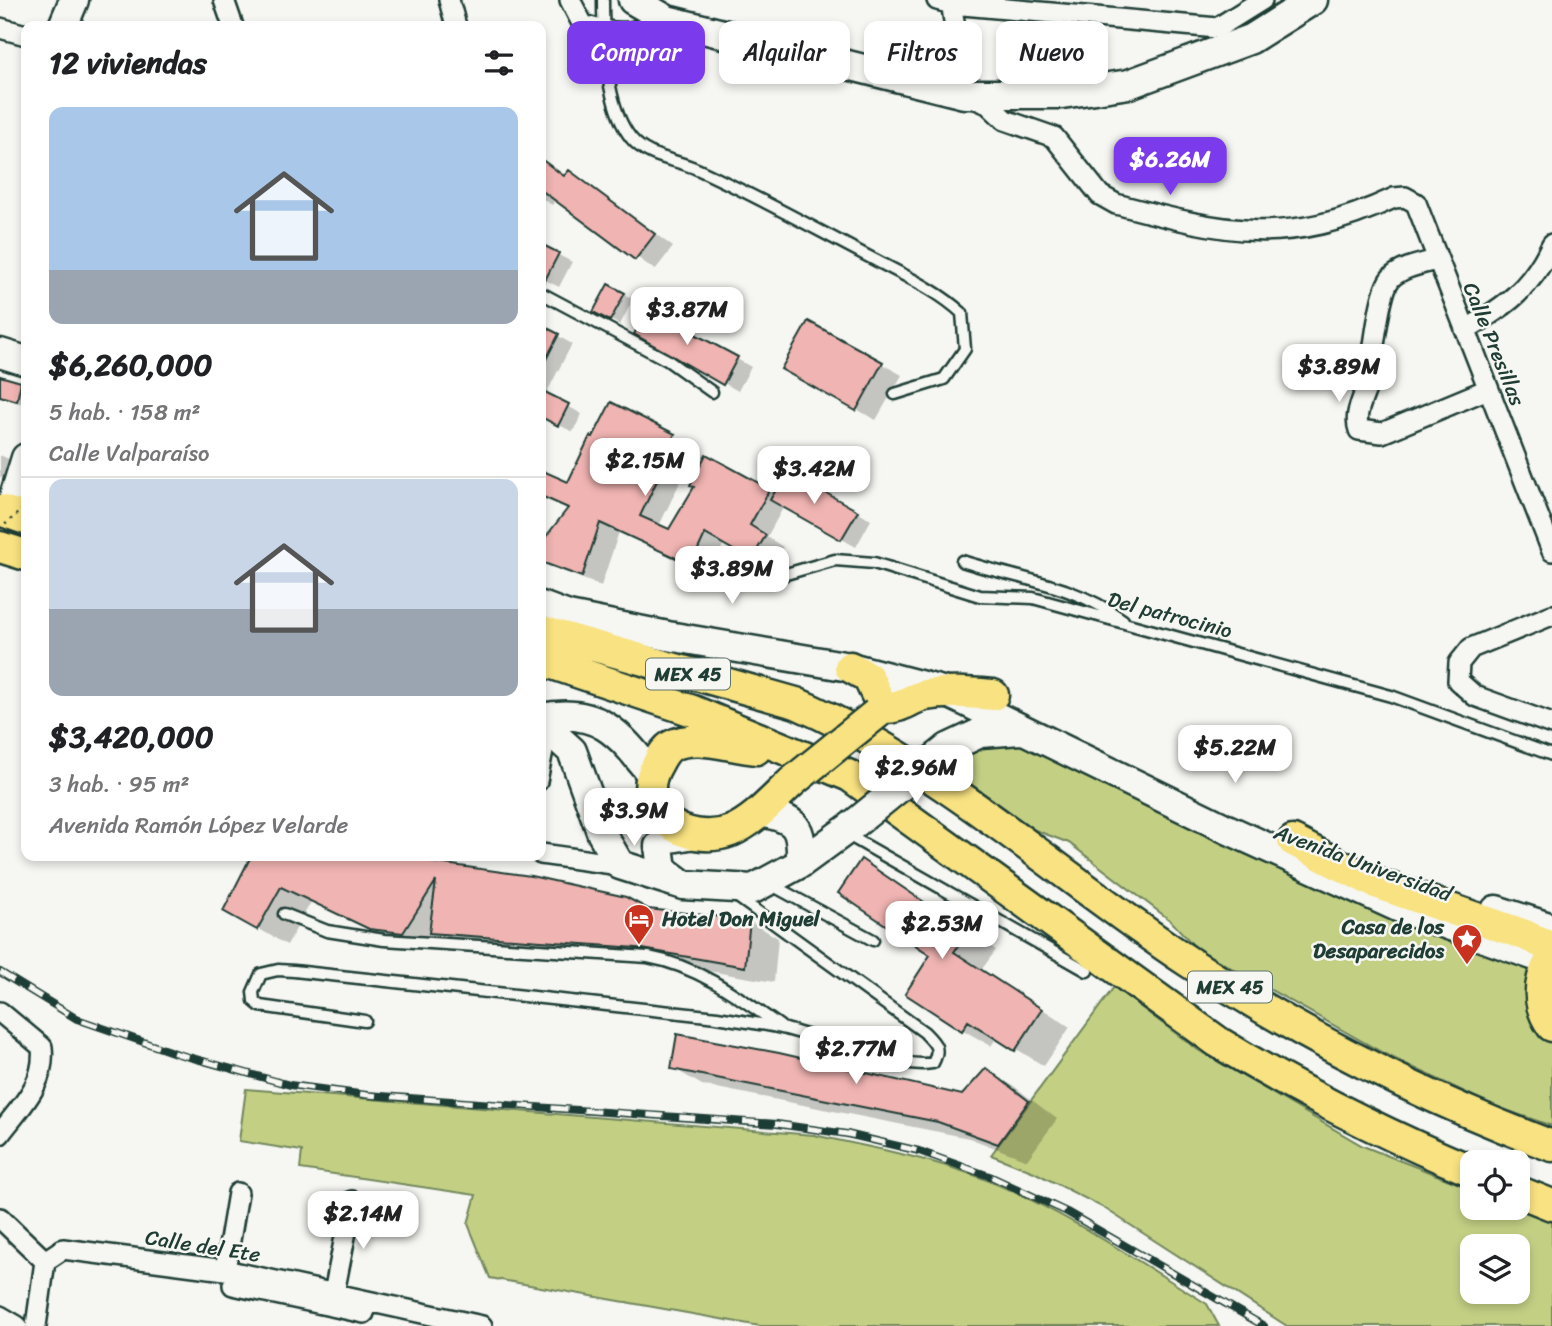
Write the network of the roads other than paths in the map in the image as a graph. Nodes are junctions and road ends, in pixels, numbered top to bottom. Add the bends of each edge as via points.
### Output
1 (74, 0) edge
2 (224, 0) edge
3 (449, 0) edge
4 (570, 0) edge
5 (603, 0) edge
6 (633, 0) edge
7 (1262, 0) edge
8 (1314, 0) edge
9 (946, 1) edge
10 (667, 20) joint
11 (65, 21) edge
12 (231, 21) edge
13 (455, 21) edge
14 (581, 21) edge
15 (603, 21) edge
16 (0, 29) edge
17 (21, 34) edge
18 (612, 84) edge
19 (964, 94) junction
20 (1552, 244) edge
21 (1436, 260) junction
22 (546, 296) edge
23 (1465, 330) junction
24 (0, 353) edge
25 (0, 359) edge
26 (21, 359) edge
27 (21, 365) edge
28 (1488, 389) junction
29 (712, 392) dead end
30 (895, 394) dead end
31 (21, 478) edge
32 (12, 515) edge
33 (0, 547) edge
34 (1552, 551) edge
35 (21, 553) edge
36 (962, 561) dead end
37 (772, 578) dead end
38 (546, 592) edge
39 (546, 608) edge
40 (1552, 615) edge
41 (1129, 624) junction
42 (546, 632) edge
43 (546, 662) edge
44 (850, 667) junction
45 (926, 677) junction
46 (992, 695) joint
47 (880, 711) junction
48 (546, 719) edge
49 (1552, 724) edge
50 (546, 725) edge
51 (1030, 731) junction
52 (949, 747) junction
53 (1552, 755) edge
54 (796, 767) junction
55 (651, 774) junction
56 (760, 811) junction
57 (847, 829) junction
58 (689, 835) junction
59 (1293, 841) junction
60 (546, 855) edge
61 (801, 863) junction
62 (620, 865) junction
63 (766, 882) junction
64 (683, 885) junction
65 (727, 890) junction
66 (284, 914) dead end
67 (1552, 928) edge
68 (873, 940) dead end
69 (1546, 956) edge
70 (1087, 971) dead end
71 (0, 1012) edge
72 (365, 1021) dead end
73 (1552, 1026) edge
74 (783, 1028) junction
75 (0, 1134) edge
76 (1552, 1146) edge
77 (1460, 1166) edge
78 (238, 1193) dead end
79 (1530, 1196) edge
80 (352, 1201) dead end
81 (1552, 1205) edge
82 (0, 1218) edge
83 (122, 1256) junction
84 (45, 1261) junction
85 (225, 1270) junction
86 (334, 1293) junction
87 (365, 1314) edge
88 (0, 1316) edge
89 (450, 1322) edge
90 (17, 1326) edge
91 (36, 1326) edge
92 (482, 1326) edge

1 - 11 street
2 - 12 street
3 - 13 street
4 - 14 street
5 - 15 lane
6 - 10 street
7 - 9 street via 1217,28
8 - 19 street via 1251,39 1129,83 1062,94
9 - 19 street
10 - 19 street
16 - 17 street
18 - 30 lane via 619,121 649,153 698,169 821,229 942,294 962,313 965,349 944,379
19 - 21 street, Calle Presillas via 988,104 1005,120 1054,137 1100,195 1116,204 1222,230 1264,232 1329,224 1405,197 1416,204
20 - 23 street via 1540,271 1507,306
21 - 23 street, Calle Presillas
21 - 28 street via 1401,271 1390,280 1356,421 1359,430 1382,433
22 - 29 lane via 667,360
23 - 28 street, Calle Presillas
24 - 26 street
25 - 27 street
28 - 34 street, Calle Presillas
31 - 32 street
33 - 35 main road
36 - 41 lane via 1070,591 1101,604
37 - 41 lane, Del patrocinio via 835,560 874,563 980,596 1033,598
38 - 45 street via 583,606
39 - 44 street via 668,636
40 - 49 street via 1471,648 1459,663 1458,681 1475,696
41 - 53 lane, Del patrocinio via 1391,695
42 - 76 main road, MEX 45 via 796,703 833,719 937,779 1188,961 1298,1028 1424,1094
43 - 54 main road, MEX 45 via 693,711
44 - 45 street
44 - 47 main road via 868,677
45 - 46 main road
45 - 47 main road via 912,699 896,709
45 - 51 street, Avenida Universidad
45 - 52 street via 954,713
46 - 59 street, Avenida Universidad
47 - 54 main road, bridge
48 - 55 street via 567,713 589,718 619,735
50 - 62 street via 572,751 602,834
51 - 52 street via 999,730
51 - 69 street, Avenida Universidad via 1400,908
52 - 57 street, bridge
54 - 55 main road via 686,742 670,747
54 - 56 main road
54 - 77 main road, MEX 45 via 850,776 1218,1042 1338,1110
55 - 58 main road via 651,802 666,821
56 - 58 main road via 730,831
56 - 61 street via 793,822 802,836
57 - 61 street
57 - 70 lane
58 - 64 street via 664,839 659,846 662,869
59 - 67 street, Avenida Universidad
59 - 69 main road via 1373,882 1525,935
60 - 62 street
61 - 63 street
62 - 64 street
63 - 65 street via 754,889
63 - 68 lane
64 - 65 street
65 - 74 lane via 924,1032 936,1043 938,1053 933,1063 925,1065
66 - 74 lane via 327,932 384,940 674,962
69 - 73 main road via 1540,988 1544,1015
71 - 75 street via 42,1047 43,1070
72 - 74 lane via 260,1006 253,992 261,974 294,971
78 - 85 street
79 - 81 main road
80 - 86 street
82 - 84 street
83 - 84 street, Calle del Ete via 63,1250
83 - 85 street, Calle del Ete
83 - 87 street, Calle del Ete via 153,1269
84 - 91 street
85 - 86 street, Calle del Ete
86 - 87 street, Calle del Ete
87 - 89 street, Calle del Ete
88 - 90 street
89 - 92 street, Calle del Ete

